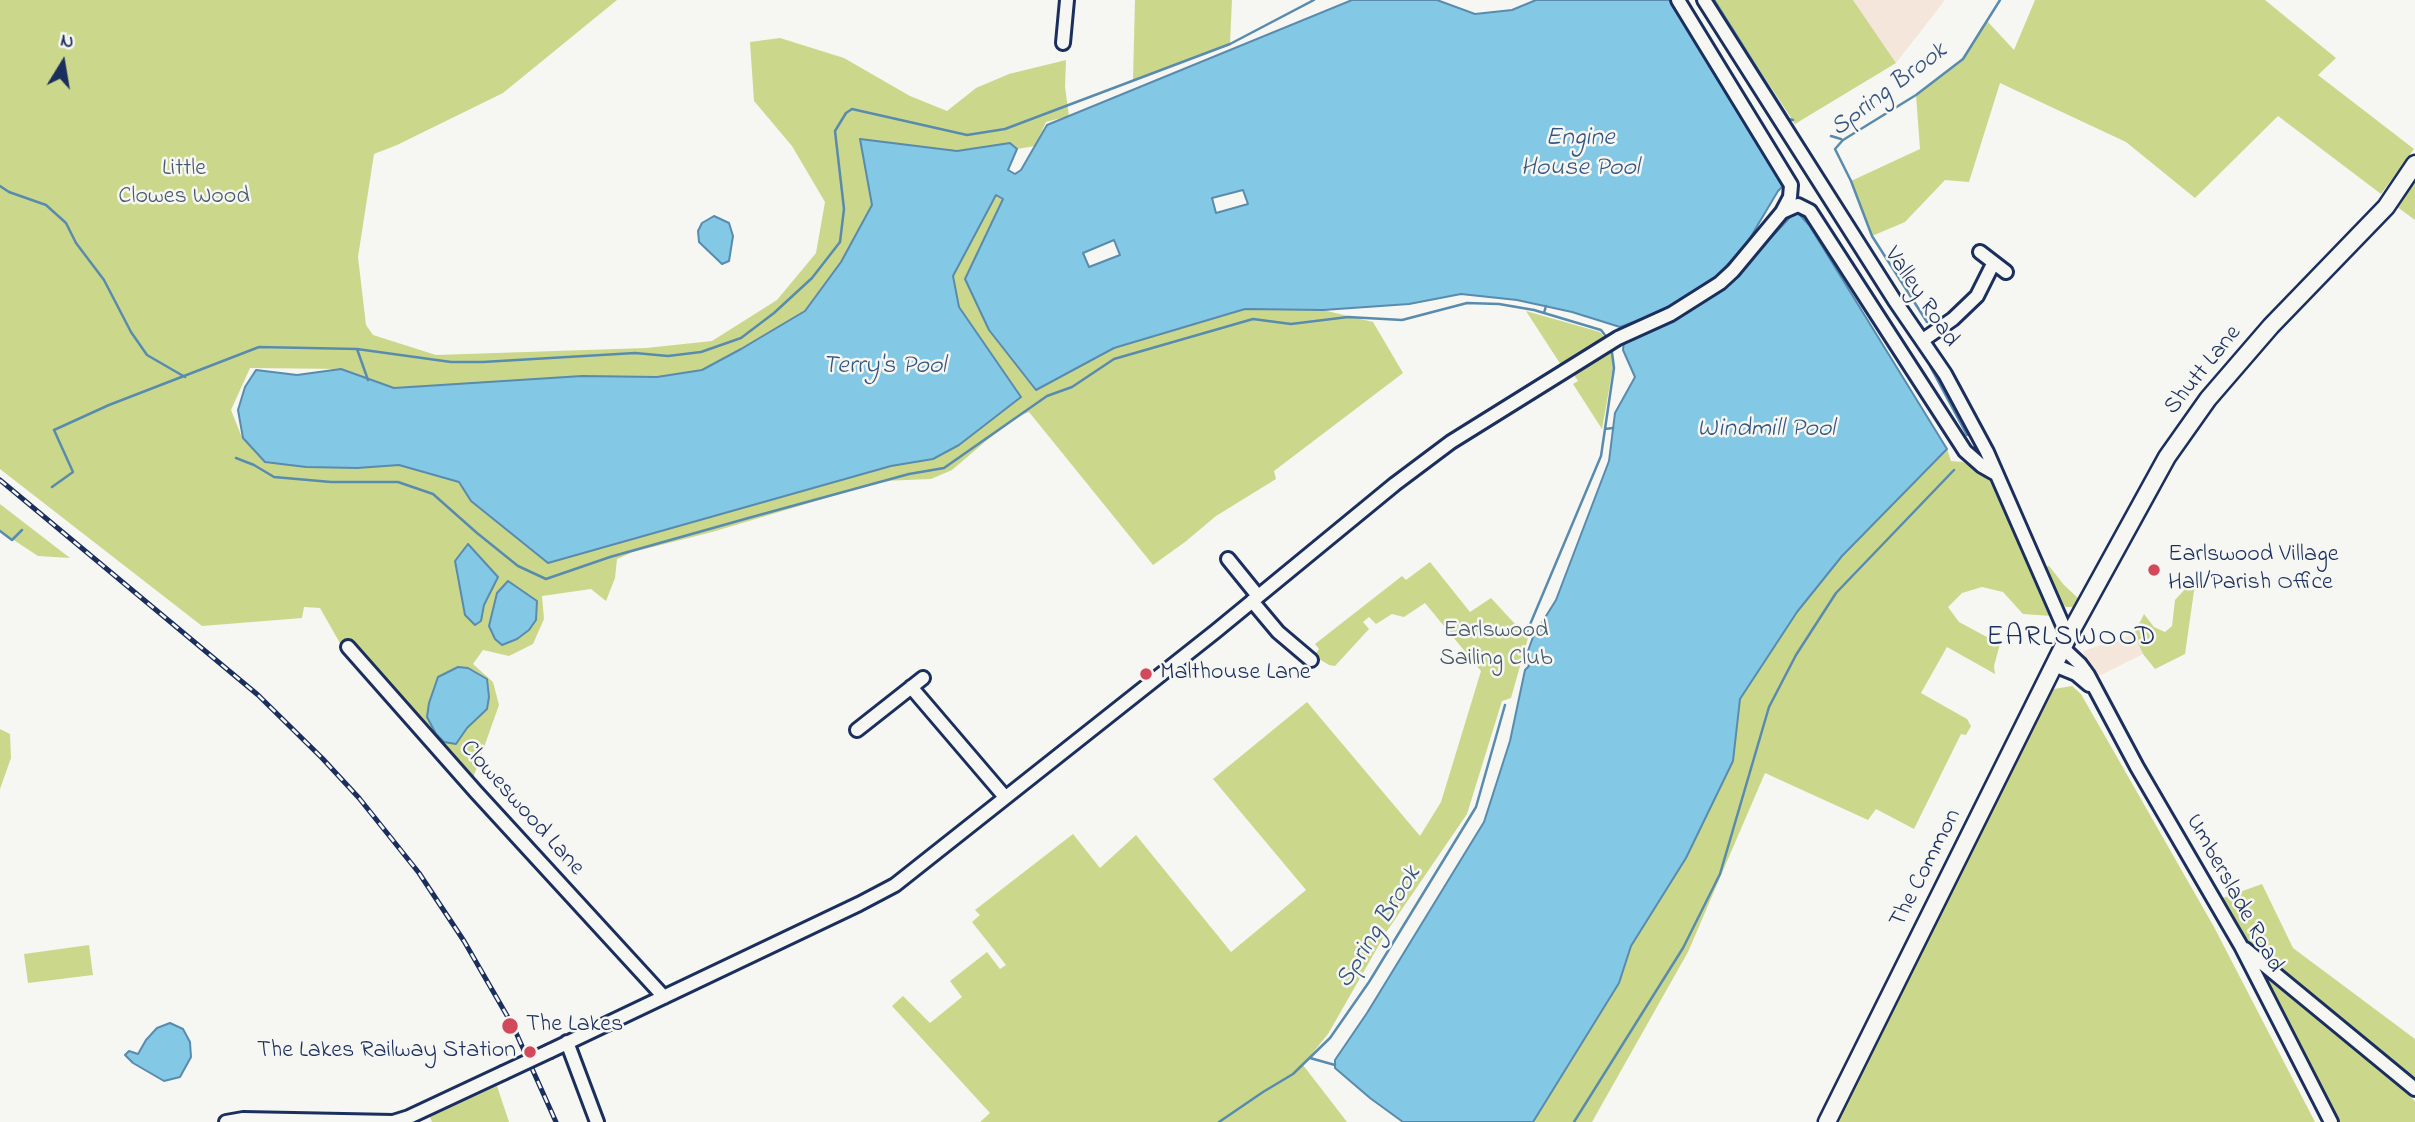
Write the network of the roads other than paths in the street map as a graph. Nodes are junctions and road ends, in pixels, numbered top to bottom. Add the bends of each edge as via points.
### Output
1 (1067, 0) edge
2 (1678, 0) edge
3 (1704, 0) edge
4 (1063, 43) dead end
5 (2415, 163) edge
6 (1782, 212) junction
7 (1980, 252) dead end
8 (1993, 264) junction
9 (2007, 272) dead end
10 (1923, 340) junction
11 (1996, 474) junction
12 (1228, 559) dead end
13 (1255, 599) junction
14 (2066, 642) junction
15 (348, 647) dead end
16 (1311, 660) dead end
17 (2054, 665) junction
18 (923, 678) dead end
19 (911, 687) junction
20 (2094, 690) junction
21 (857, 730) dead end
22 (1004, 797) junction
23 (2241, 946) junction
24 (664, 998) junction
25 (567, 1042) junction
26 (2415, 1089) edge
27 (226, 1122) edge
28 (597, 1122) edge
29 (1827, 1122) edge
30 (2331, 1122) edge

1 - 4 street
2 - 6 street via 1787,175 1792,192
3 - 10 street, Valley Road
5 - 14 main road, Shutt Lane via 2386,207 2271,326 2195,416 2149,486
6 - 11 street via 1798,205 1810,211 1965,451
6 - 13 street via 1720,283 1671,314 1605,345 1451,442
7 - 8 street
8 - 9 street
8 - 10 street via 1977,296
10 - 11 street, Valley Road
11 - 14 street, Valley Road
12 - 13 street
13 - 16 street via 1278,632
13 - 22 street
14 - 17 main road, The Common
14 - 20 street, Umberslade Road
15 - 24 street, Cloweswood Lane
17 - 20 street, Umberslade Road via 2076,674
17 - 29 main road, The Common
18 - 19 street
19 - 21 street
19 - 22 street
20 - 23 street, Umberslade Road
22 - 24 street via 891,887
23 - 26 street
23 - 30 street, Umberslade Road
24 - 25 street
25 - 27 street, bridge via 393,1122
25 - 28 street

